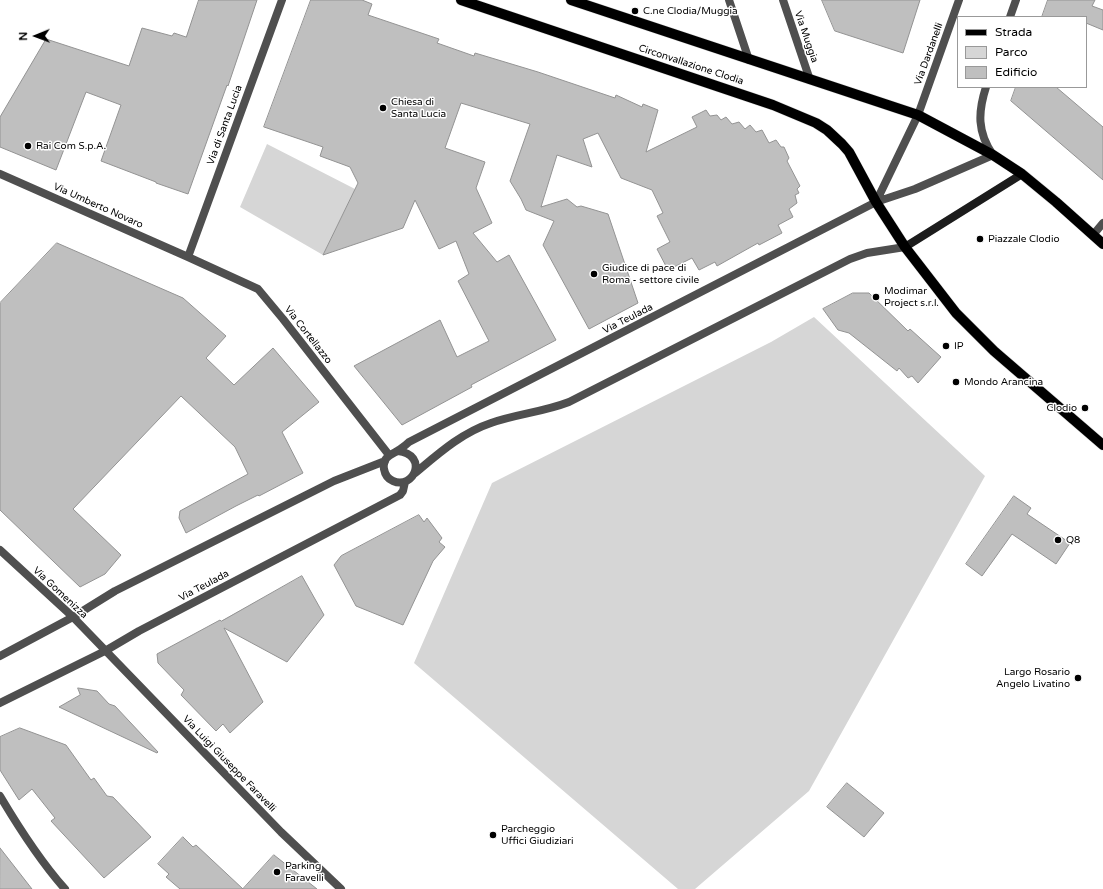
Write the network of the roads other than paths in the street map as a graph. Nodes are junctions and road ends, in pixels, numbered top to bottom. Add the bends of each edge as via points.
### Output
1 (282, 0) edge
2 (461, 0) edge
3 (571, 0) edge
4 (729, 0) edge
5 (783, 0) edge
6 (959, 0) edge
7 (1016, 0) edge
8 (1010, 16) edge
9 (749, 60) junction
10 (810, 80) junction
11 (986, 88) edge
12 (918, 115) junction
13 (993, 155) junction
14 (0, 174) edge
15 (1022, 174) junction
16 (876, 202) junction
17 (1103, 224) edge
18 (1093, 235) junction
19 (1103, 244) edge
20 (905, 247) junction
21 (188, 257) junction
22 (1103, 445) edge
23 (398, 451) junction
24 (387, 458) junction
25 (409, 479) junction
26 (0, 550) edge
27 (73, 617) junction
28 (105, 651) junction
29 (0, 656) edge
30 (0, 703) edge
31 (0, 796) edge
32 (65, 889) edge
33 (341, 889) edge

1 - 21 street, Via di Santa Lucia
2 - 16 main road, Circonvallazione Clodia via 773,105 816,123 849,152
3 - 9 main road
4 - 9 street
5 - 10 street, Via Muggia
6 - 12 street, Via Dardanelli
7 - 8 street
9 - 10 main road
10 - 12 main road
11 - 13 street via 981,102 980,120 985,142
12 - 13 main road
12 - 16 street
13 - 15 main road
13 - 16 street via 915,189
14 - 21 street, Via Umberto Novaro
15 - 18 main road
15 - 20 main road
16 - 20 main road
16 - 23 street, Via Teulada via 409,442
17 - 18 street
18 - 19 main road
20 - 22 main road via 968,326
20 - 25 street, Via Teulada via 867,253 850,259 569,402 492,423 470,432 453,441
21 - 24 street, Via Cortellazzo via 258,289 284,319
23 - 24 street, Via Teulada
23 - 25 street via 406,452 413,457 416,465
24 - 25 street via 384,468 391,480 397,483
24 - 27 street, Via Teulada via 327,484 115,591
25 - 28 street, Via Teulada via 400,495
26 - 27 street, Via Gomenizza
27 - 28 street, Via Gomenizza
27 - 29 street, Via Teulada
28 - 30 street, Via Teulada
28 - 33 street, Via Luigi Giuseppe Faravelli via 281,832
31 - 32 street via 22,832

